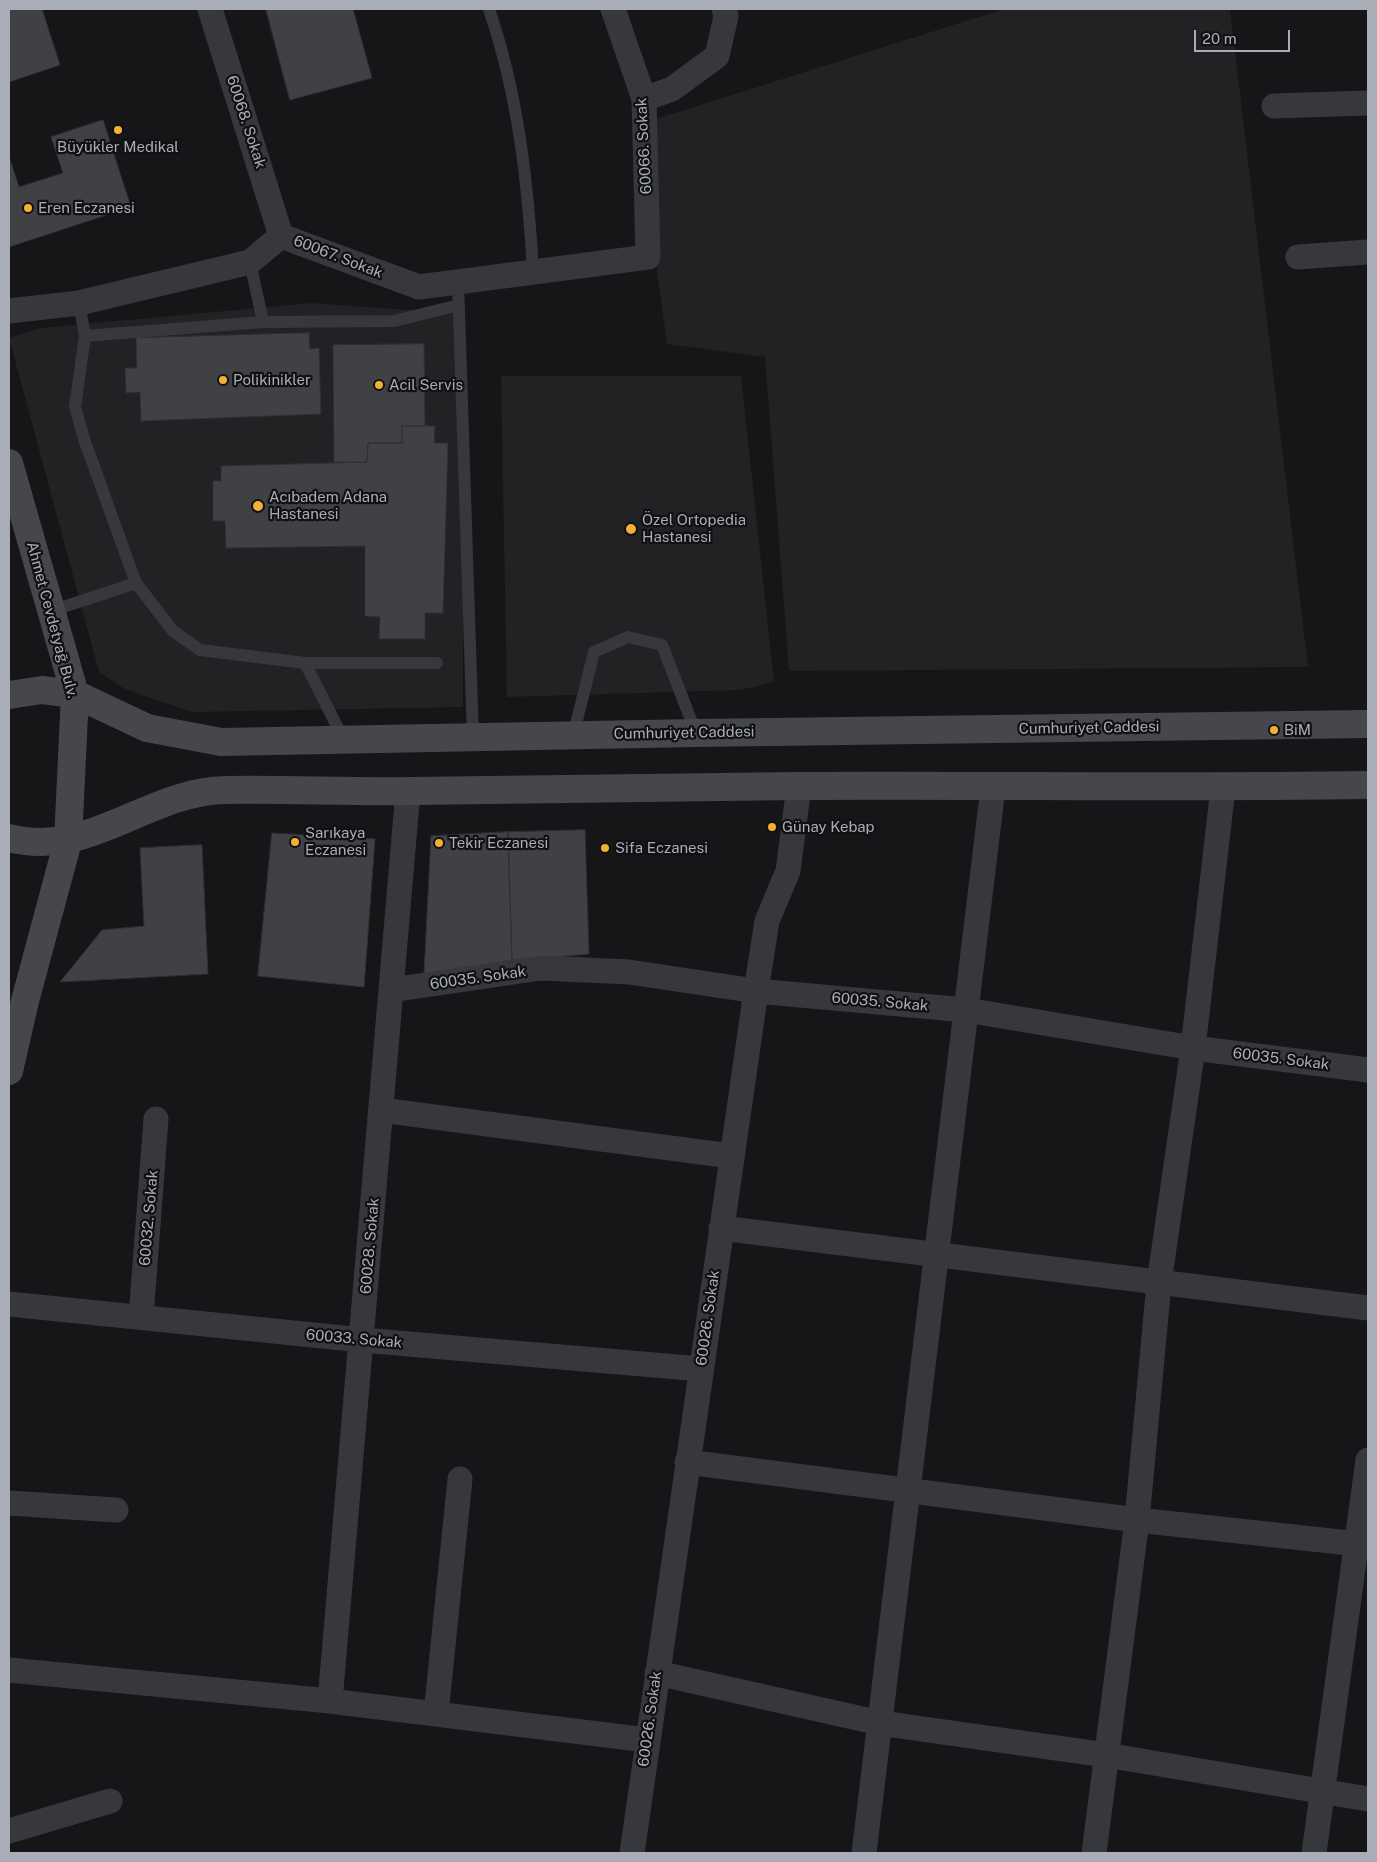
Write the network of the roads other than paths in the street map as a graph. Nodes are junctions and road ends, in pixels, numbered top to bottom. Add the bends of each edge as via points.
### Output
1 (210, 9) edge
2 (489, 9) edge
3 (613, 9) edge
4 (732, 11) edge
5 (644, 99) junction
6 (1368, 103) edge
7 (1274, 106) dead end
8 (281, 236) junction
9 (1368, 252) edge
10 (1298, 256) dead end
11 (648, 257) joint
12 (250, 262) junction
13 (533, 272) junction
14 (458, 294) junction
15 (79, 303) junction
16 (9, 311) edge
17 (263, 322) junction
18 (85, 336) junction
19 (9, 464) edge
20 (136, 583) junction
21 (52, 611) junction
22 (305, 663) junction
23 (437, 663) dead end
24 (74, 694) junction
25 (9, 695) edge
26 (1368, 724) edge
27 (696, 733) junction
28 (574, 736) junction
29 (473, 737) junction
30 (344, 740) junction
31 (1368, 785) edge
32 (799, 786) junction
33 (993, 788) junction
34 (1223, 788) junction
35 (408, 791) junction
36 (9, 838) edge
37 (68, 841) junction
38 (391, 990) junction
39 (756, 991) junction
40 (966, 1010) junction
41 (1194, 1048) junction
42 (1368, 1070) edge
43 (9, 1071) edge
44 (381, 1110) junction
45 (156, 1119) dead end
46 (731, 1156) junction
47 (721, 1228) junction
48 (937, 1254) junction
49 (1158, 1282) junction
50 (9, 1304) edge
51 (1368, 1308) edge
52 (141, 1317) junction
53 (362, 1340) junction
54 (700, 1369) junction
55 (1368, 1460) edge
56 (687, 1462) junction
57 (460, 1479) dead end
58 (908, 1491) junction
59 (9, 1503) edge
60 (116, 1510) dead end
61 (1137, 1520) junction
62 (1362, 1545) edge
63 (9, 1670) edge
64 (657, 1673) junction
65 (330, 1702) junction
66 (436, 1714) junction
67 (880, 1723) junction
68 (647, 1740) junction
69 (1106, 1755) junction
70 (1322, 1792) junction
71 (1368, 1798) edge
72 (110, 1801) dead end
73 (9, 1831) edge
74 (632, 1853) edge
75 (864, 1853) edge
76 (1094, 1853) edge
77 (1314, 1853) edge

1 - 8 street, 60068. Sokak
2 - 13 lane via 503,50 522,149
3 - 5 street, 60066. Sokak
4 - 5 street via 717,56 672,89
5 - 11 street, 60066. Sokak
6 - 7 street
8 - 12 street, 60067. Sokak
8 - 14 street, 60067. Sokak via 419,287
9 - 10 street
11 - 13 street, 60067. Sokak
12 - 15 street, 60067. Sokak
12 - 17 lane
13 - 14 street, 60067. Sokak
14 - 17 lane via 394,321
14 - 29 lane
15 - 16 street, 60067. Sokak
15 - 18 lane
17 - 18 lane
18 - 20 lane via 75,407
19 - 21 main road, Ahmet Cevdetyağ Bulv.
20 - 21 lane
20 - 22 lane via 174,631 200,650
21 - 24 main road, Ahmet Cevdetyağ Bulv.
22 - 23 lane
22 - 30 lane
24 - 25 main road, Cumhuriyet Caddesi via 42,690
24 - 30 main road, Cumhuriyet Caddesi via 147,728 221,742
24 - 37 main road, Ahmet Cevdetyağ Bulv.
26 - 27 main road, Cumhuriyet Caddesi
27 - 28 main road, Cumhuriyet Caddesi
27 - 28 lane via 662,645 628,637 594,652
28 - 29 main road, Cumhuriyet Caddesi
29 - 30 main road, Cumhuriyet Caddesi
31 - 34 main road
32 - 33 main road
32 - 35 main road
32 - 39 street, 60026. Sokak via 788,871 767,921
33 - 34 main road
33 - 40 street
34 - 41 street
35 - 37 main road via 221,790 161,803 103,830
35 - 38 street, 60028. Sokak
36 - 37 main road via 26,842
37 - 43 main road, Ahmet Cevdetyağ Bulv.
38 - 39 street, 60035. Sokak via 541,968 629,972
38 - 44 street, 60028. Sokak
39 - 40 street, 60035. Sokak
39 - 46 street, 60026. Sokak
40 - 41 street, 60035. Sokak
40 - 48 street
41 - 42 street, 60035. Sokak
41 - 49 street
44 - 46 street
44 - 53 street, 60028. Sokak
45 - 52 street, 60032. Sokak
46 - 47 street, 60026. Sokak
47 - 48 street
47 - 54 street, 60026. Sokak
48 - 49 street
48 - 58 street
49 - 51 street
49 - 61 street
50 - 52 street, 60033. Sokak
52 - 53 street, 60033. Sokak
53 - 54 street, 60033. Sokak
53 - 65 street, 60028. Sokak
54 - 56 street, 60026. Sokak
55 - 62 street
56 - 58 street
56 - 64 street, 60026. Sokak
57 - 66 street
58 - 61 street
58 - 67 street
59 - 60 street
61 - 62 street
61 - 69 street
62 - 70 street
63 - 65 street
64 - 67 street
64 - 68 street, 60026. Sokak
65 - 66 street
66 - 68 street
67 - 69 street
67 - 75 street
68 - 74 street, 60026. Sokak
69 - 70 street
69 - 76 street
70 - 71 street
70 - 77 street
72 - 73 street

